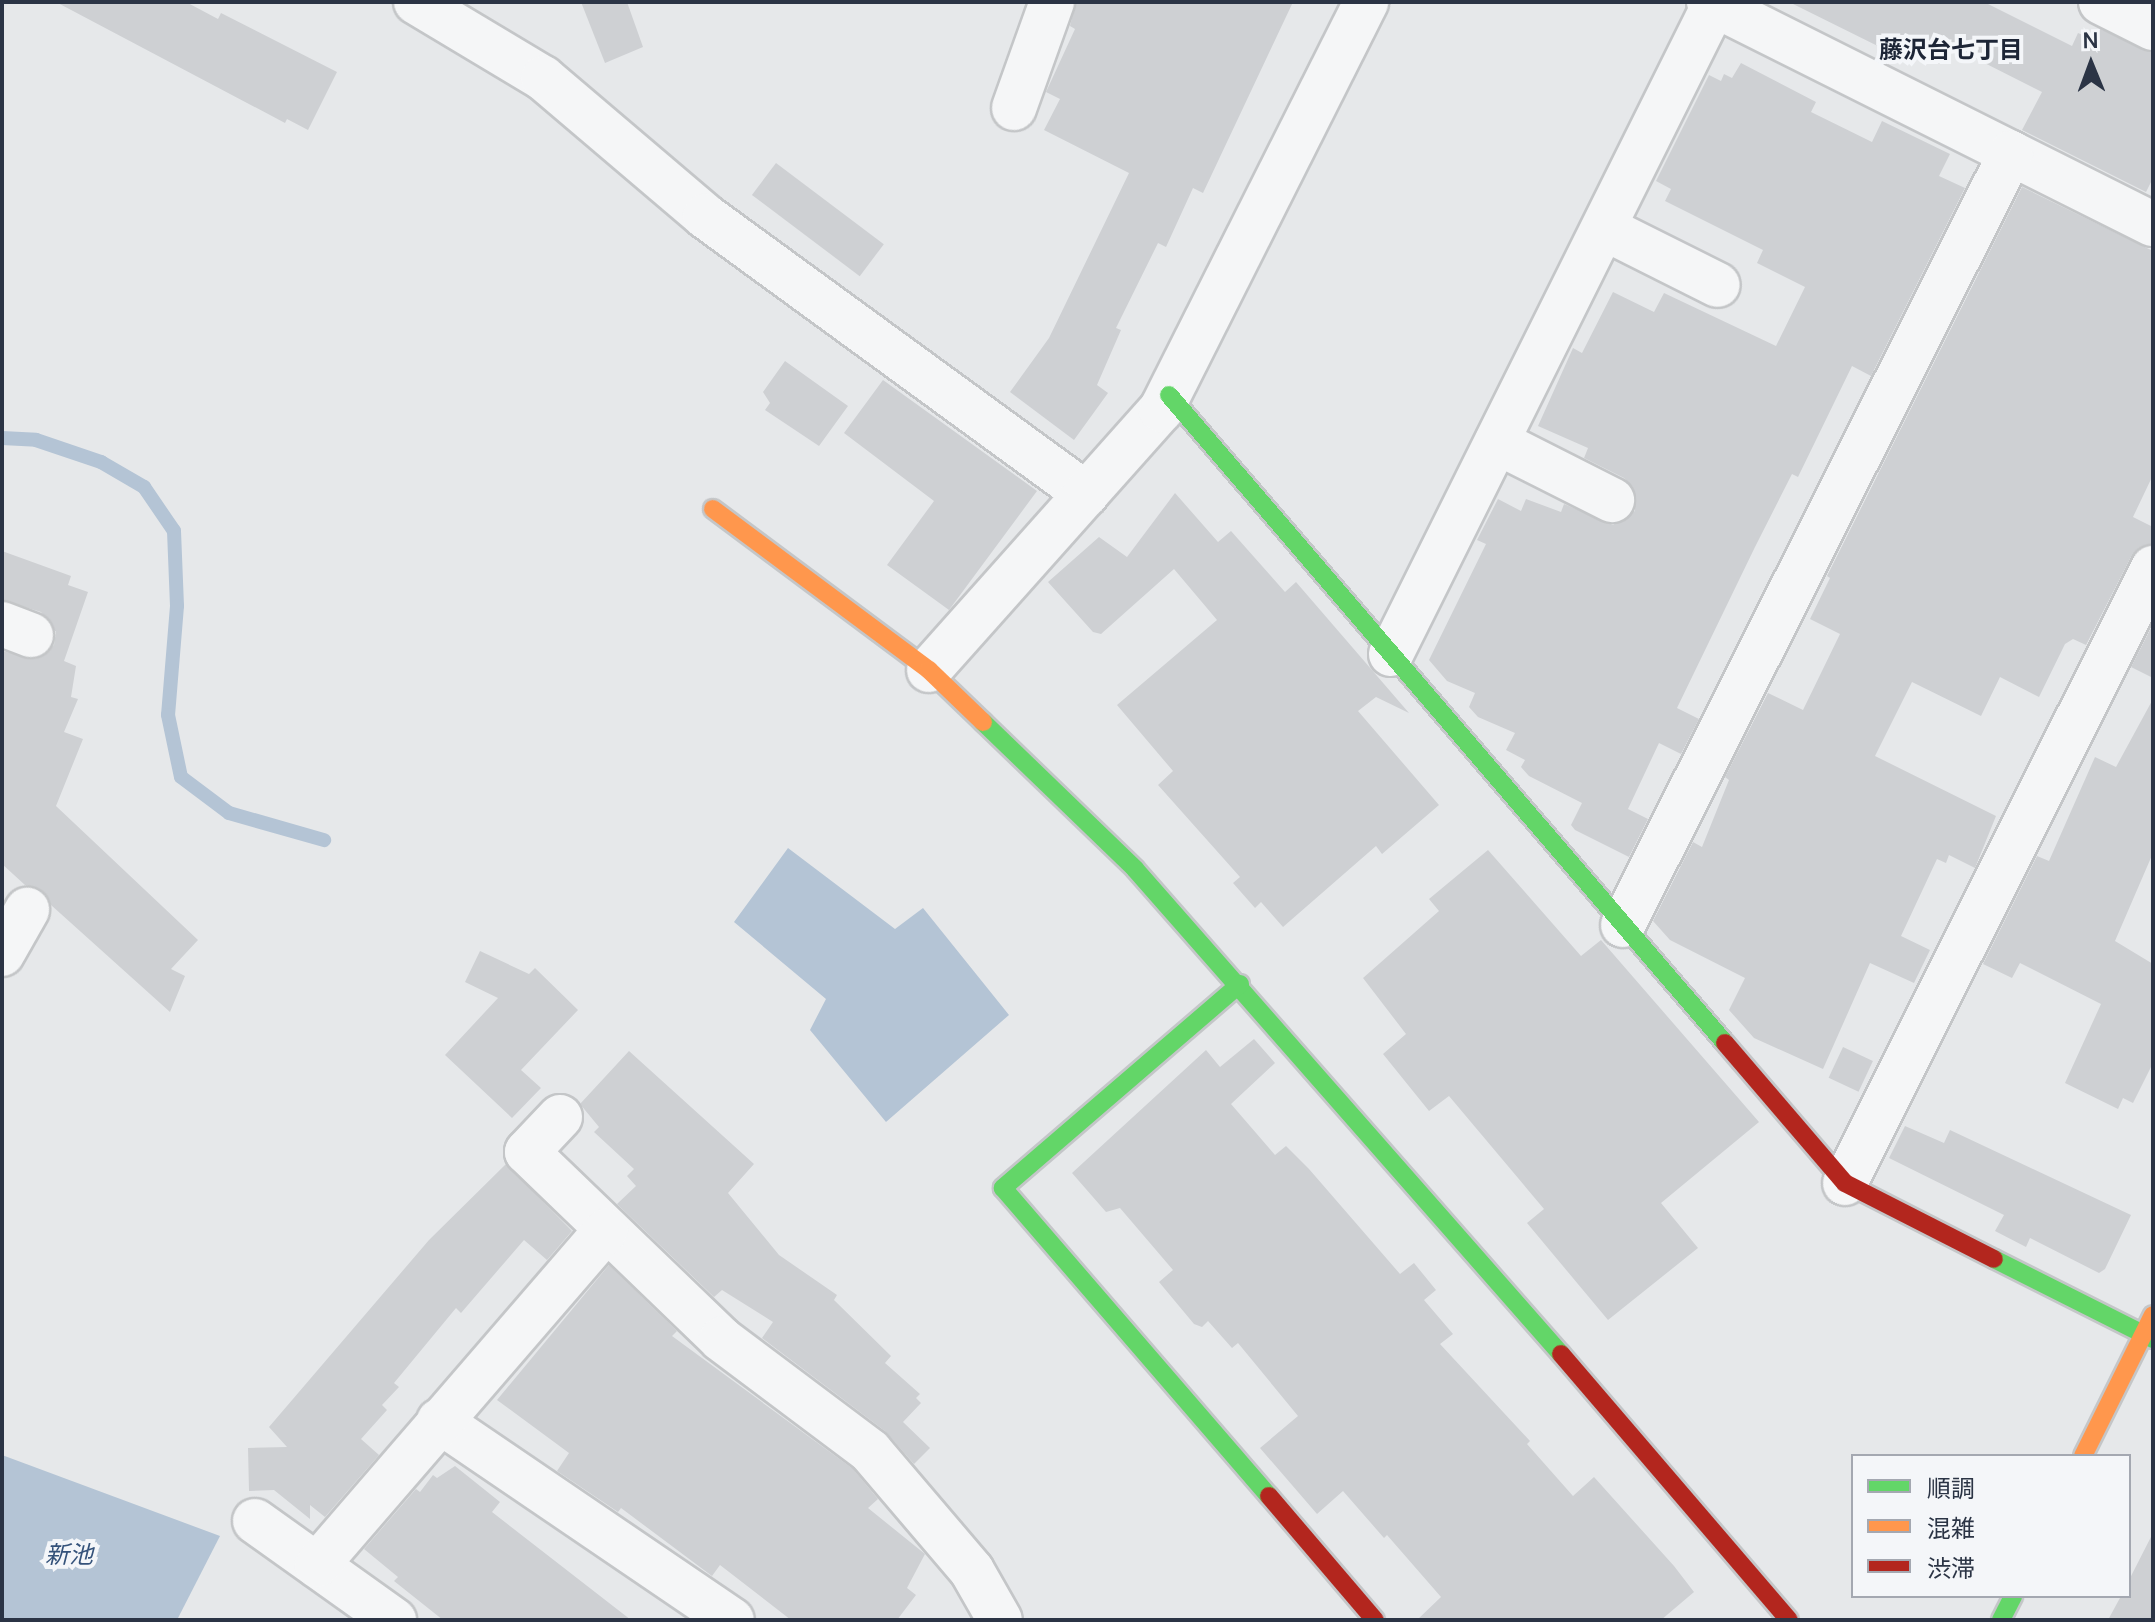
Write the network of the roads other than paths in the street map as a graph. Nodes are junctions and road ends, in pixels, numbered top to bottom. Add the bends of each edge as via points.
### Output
1 (416, 2) edge
2 (1052, 2) edge
3 (1366, 2) edge
4 (2101, 2) edge
5 (1712, 3) edge
6 (1777, 17) edge
7 (2153, 28) edge
8 (1014, 108) dead end
9 (2011, 153) junction
10 (2153, 224) edge
11 (1604, 228) junction
12 (1718, 285) dead end
13 (1169, 395) junction
14 (1497, 442) junction
15 (1086, 494) junction
16 (1612, 500) dead end
17 (713, 509) dead end
18 (2153, 568) edge
19 (1391, 654) junction
20 (929, 670) junction
21 (27, 910) dead end
22 (1623, 925) junction
23 (2, 954) edge
24 (1240, 984) junction
25 (560, 1117) dead end
26 (1845, 1183) junction
27 (606, 1230) junction
28 (2153, 1315) edge
29 (2148, 1336) edge
30 (439, 1421) junction
31 (2084, 1454) edge
32 (255, 1521) dead end
33 (317, 1565) junction
34 (2012, 1598) edge
35 (345, 1605) edge
36 (394, 1620) edge
37 (732, 1620) edge
38 (1000, 1620) edge
39 (1375, 1620) edge
40 (1789, 1620) edge
41 (2001, 1620) edge

1 - 15 street via 543,78 705,216
2 - 8 street
3 - 13 street
4 - 7 street
5 - 6 street
5 - 11 street
6 - 9 street
9 - 10 street
9 - 22 street
11 - 12 street
11 - 14 street
13 - 15 street
13 - 19 street
14 - 16 street
14 - 19 street
15 - 20 street
17 - 20 street
18 - 26 street
19 - 22 street
20 - 24 street via 1135,869
21 - 23 street
22 - 26 street
24 - 39 street via 1003,1188
24 - 40 street
25 - 27 street via 527,1152
26 - 29 street
27 - 30 street
27 - 38 street via 721,1339 870,1451 972,1571
28 - 29 street
29 - 31 street
30 - 33 street
30 - 37 street
32 - 33 street
33 - 35 street
34 - 41 street
35 - 36 street

